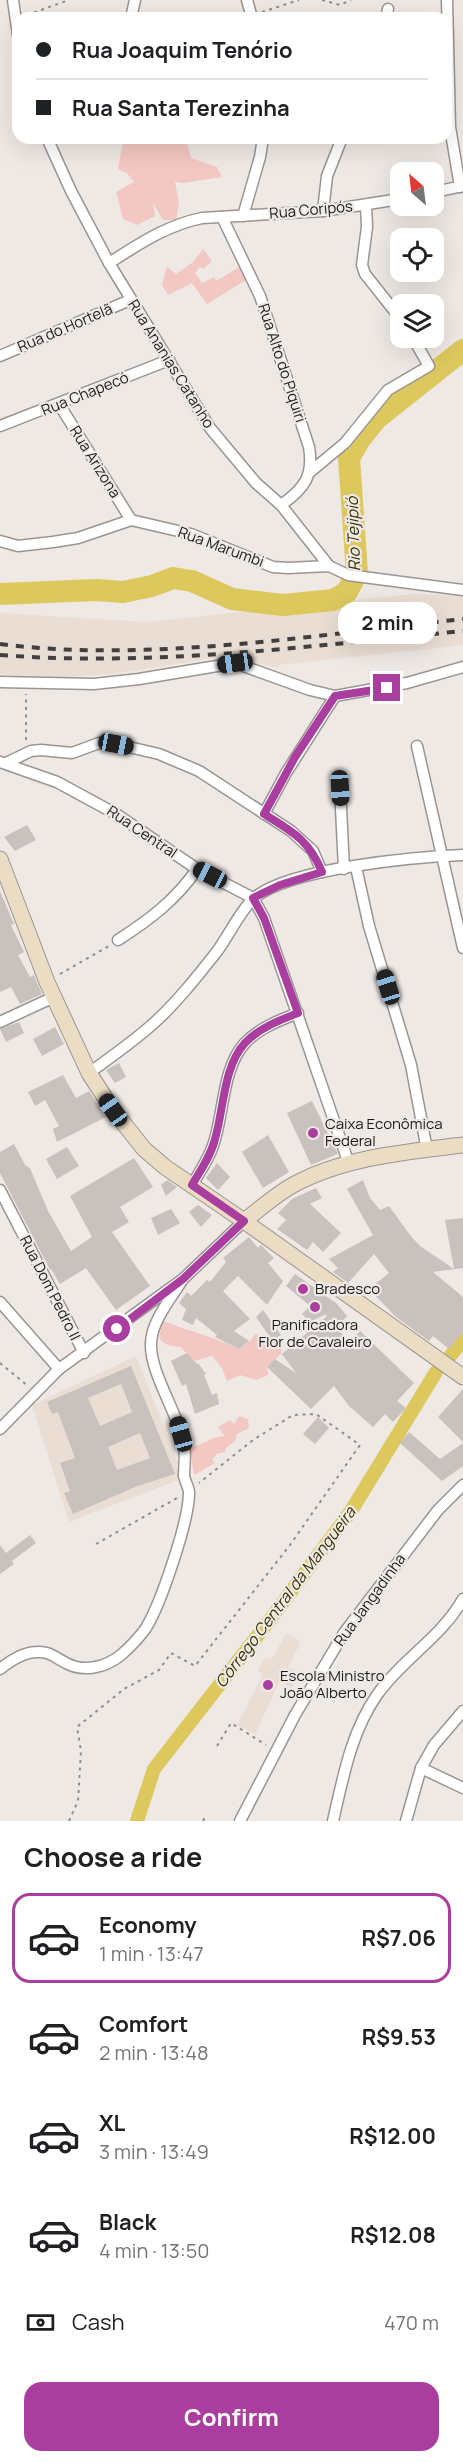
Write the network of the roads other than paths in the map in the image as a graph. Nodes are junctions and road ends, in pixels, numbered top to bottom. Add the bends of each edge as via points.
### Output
1 (452, 139) edge
2 (52, 144) edge
3 (262, 144) edge
4 (340, 144) edge
5 (461, 187) edge
6 (444, 190) edge
7 (390, 201) edge
8 (366, 205) junction
9 (322, 211) junction
10 (243, 216) junction
11 (222, 217) junction
12 (109, 262) junction
13 (130, 300) junction
14 (390, 305) edge
15 (419, 348) edge
16 (0, 356) edge
17 (169, 360) junction
18 (59, 404) junction
19 (0, 426) edge
20 (310, 472) junction
21 (282, 505) junction
22 (131, 520) junction
23 (0, 541) edge
24 (329, 566) junction
25 (463, 590) edge
26 (463, 667) edge
27 (0, 682) edge
28 (335, 696) junction
29 (417, 746) dead end
30 (3, 762) edge
31 (340, 788) dead end
32 (264, 814) junction
33 (463, 855) edge
34 (443, 856) junction
35 (0, 859) edge
36 (356, 867) junction
37 (197, 869) junction
38 (344, 869) junction
39 (322, 872) junction
40 (253, 898) junction
41 (118, 940) road end
42 (463, 948) edge
43 (54, 997) junction
44 (298, 1013) junction
45 (0, 1022) edge
46 (89, 1072) junction
47 (463, 1145) edge
48 (427, 1150) junction
49 (349, 1164) junction
50 (192, 1185) junction
51 (0, 1190) edge
52 (244, 1221) junction
53 (183, 1279) junction
54 (0, 1302) edge
55 (84, 1353) junction
56 (59, 1370) junction
57 (463, 1377) edge
58 (3, 1424) edge
59 (463, 1485) edge
60 (463, 1599) edge
61 (0, 1669) edge
62 (463, 1711) edge
63 (421, 1768) junction
64 (463, 1788) edge
65 (240, 1821) edge
66 (333, 1821) edge
67 (406, 1821) edge

1 - 5 street
2 - 12 street, Rua Ananias Catanho via 71,191
3 - 10 street
4 - 9 street via 327,176
5 - 6 street
7 - 8 street, Rua Coripós
8 - 9 street, Rua Coripós
8 - 14 street via 362,265
9 - 10 street, Rua Coripós
10 - 11 street, Rua Coripós
11 - 12 street, Rua Coripós via 183,222
11 - 20 street, Rua Alto do Piquiri via 268,319 309,447
12 - 13 street, Rua Ananias Catanho
13 - 16 street, Rua do Hortelã
13 - 17 street, Rua Ananias Catanho
15 - 20 street via 429,366 388,390 345,443
17 - 18 street, Rua Chapecó
17 - 21 street, Rua Ananias Catanho via 225,447 266,494
18 - 19 street, Rua Chapecó
18 - 22 street, Rua Arizona
20 - 21 street via 299,494
21 - 24 street, Rua Ananias Catanho
22 - 23 street via 78,538 18,546
22 - 24 street, Rua Marumbi via 191,534 273,567
24 - 25 street, Rua Marumbi via 348,575
26 - 28 street via 408,683
27 - 28 street via 94,684 235,663
28 - 32 street
29 - 34 street
30 - 32 street via 41,750 72,753 106,743 130,747 199,771
30 - 37 street, Rua Central via 86,796
31 - 38 street
32 - 39 street via 304,841
33 - 34 street
34 - 36 street
34 - 42 street
35 - 43 main road
36 - 38 street
36 - 48 street via 369,926 407,1047
37 - 40 street, Rua Central
37 - 41 street via 168,904
38 - 39 street
39 - 40 street
40 - 44 street
40 - 46 street via 222,945 174,1004
43 - 45 street
43 - 46 main road
44 - 49 street
44 - 50 street via 259,1032 239,1050 215,1142
46 - 50 main road via 144,1149
47 - 48 main road
48 - 49 main road
49 - 52 main road via 293,1185
50 - 52 main road
51 - 55 street, Rua Dom Pedro II
52 - 53 street
52 - 57 main road
53 - 55 street
53 - 61 street via 150,1343 185,1446 184,1478 189,1492 177,1547 156,1606 132,1645 98,1668 81,1668 52,1654 36,1652
54 - 56 street
55 - 56 street
56 - 58 street
59 - 65 street, Rua Jangadinha via 438,1510 344,1633 315,1679
60 - 66 street via 434,1638 377,1694 363,1716 347,1761
62 - 63 street via 434,1745
63 - 64 street
63 - 67 street

